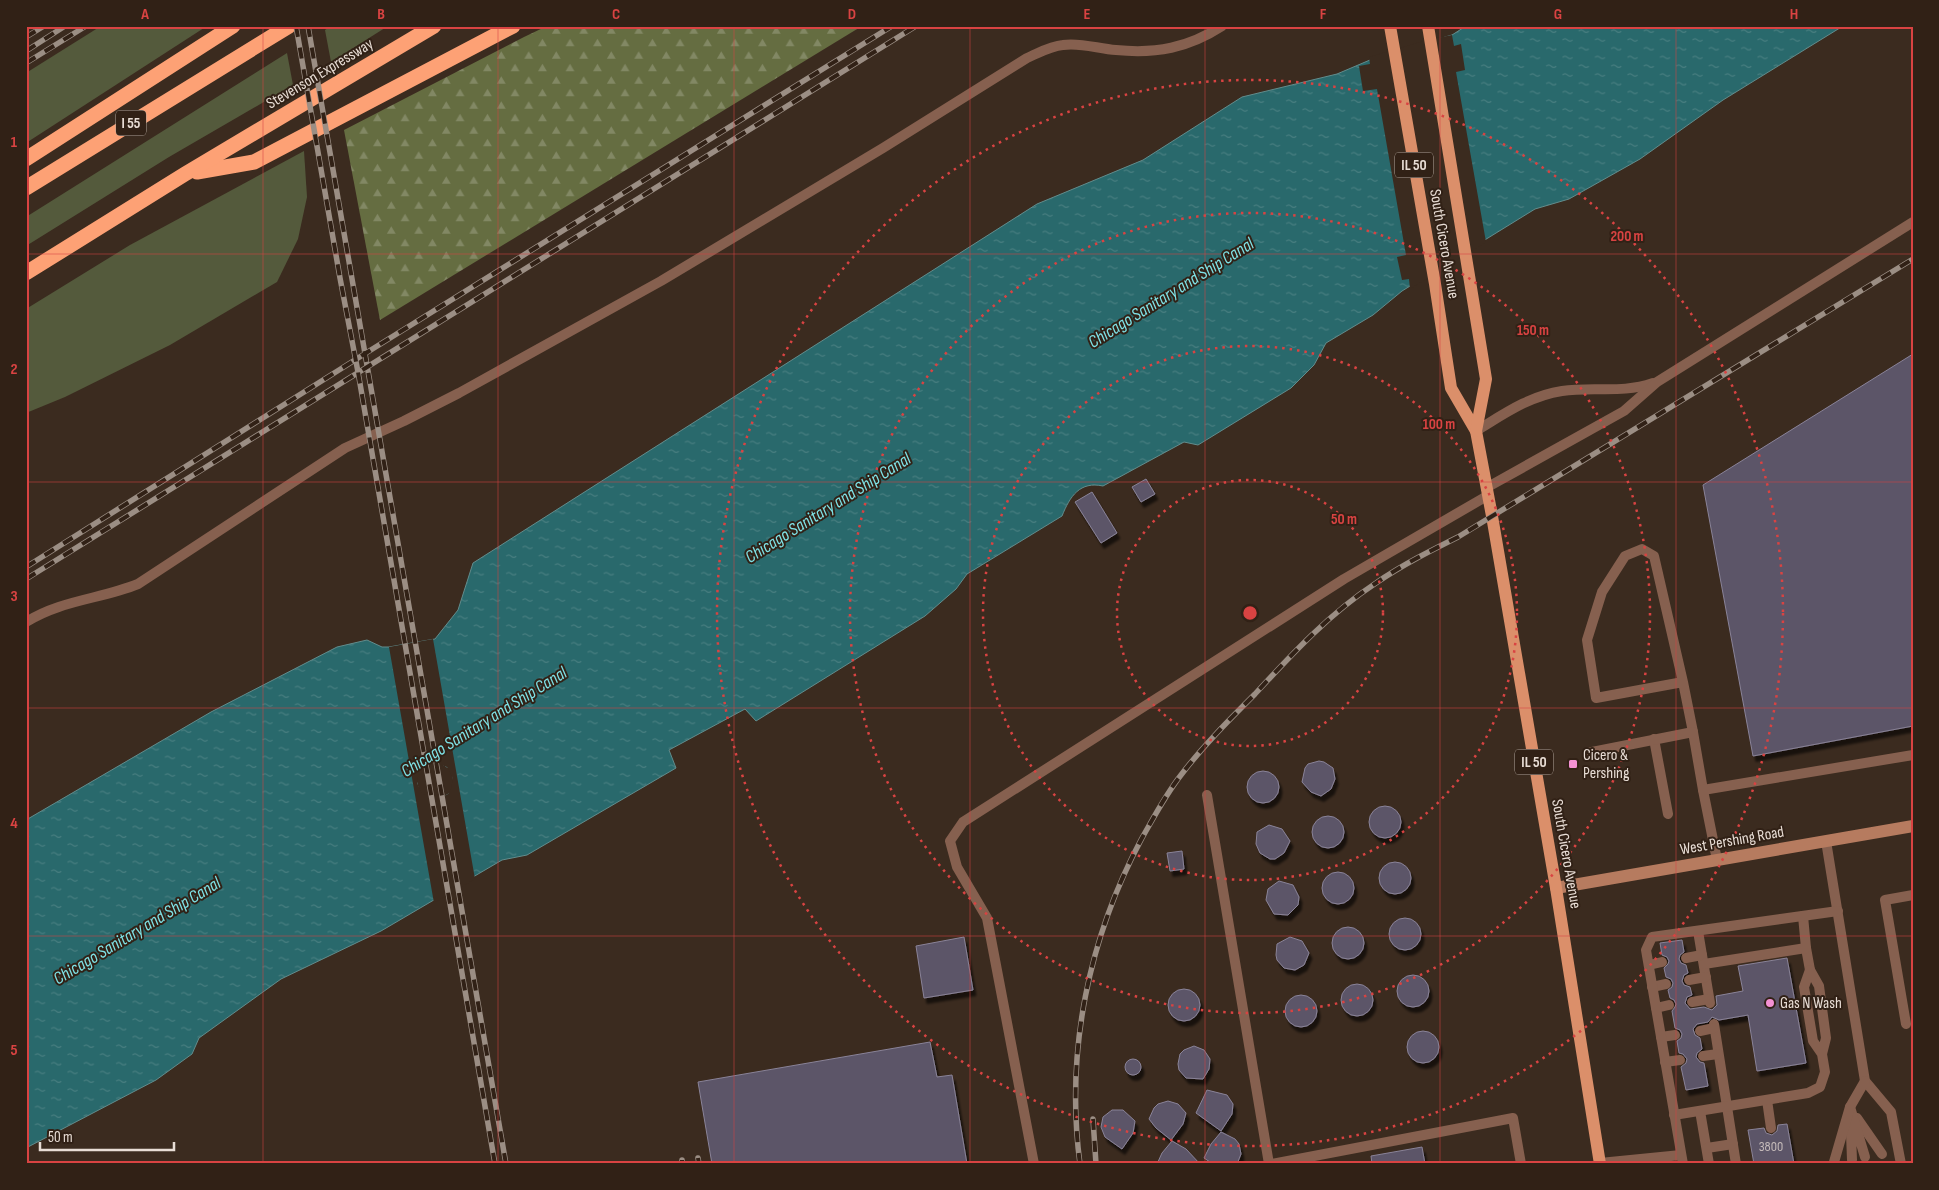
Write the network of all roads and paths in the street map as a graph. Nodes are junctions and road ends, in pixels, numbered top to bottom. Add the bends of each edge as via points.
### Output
1 (289, 26) edge
2 (434, 26) edge
3 (513, 26) edge
4 (1222, 26) edge
5 (1390, 26) edge
6 (231, 27) edge
7 (1429, 33) edge
8 (26, 159) edge
9 (185, 174) junction
10 (26, 188) edge
11 (1913, 222) edge
12 (26, 274) edge
13 (1657, 382) junction
14 (1476, 432) junction
15 (1486, 492) junction
16 (26, 622) edge
17 (1682, 682) junction
18 (1693, 732) junction
19 (1654, 740) junction
20 (1587, 752) dead end
21 (1913, 755) edge
22 (1703, 790) junction
23 (1207, 795) dead end
24 (1668, 814) dead end
25 (1913, 826) edge
26 (1826, 841) junction
27 (1718, 860) junction
28 (1556, 888) junction
29 (1913, 895) edge
30 (1838, 911) junction
31 (1803, 916) junction
32 (1698, 931) junction
33 (1806, 948) junction
34 (1686, 958) dead end
35 (1703, 960) junction
36 (1662, 962) dead end
37 (1649, 965) junction
38 (1706, 977) junction
39 (1689, 980) dead end
40 (1666, 984) dead end
41 (1652, 987) junction
42 (1692, 1002) dead end
43 (1669, 1005) dead end
44 (1656, 1008) junction
45 (1906, 1024) dead end
46 (1700, 1031) dead end
47 (1676, 1035) dead end
48 (1661, 1037) junction
49 (1718, 1054) junction
50 (1703, 1056) dead end
51 (1680, 1060) dead end
52 (1665, 1062) junction
53 (1865, 1081) junction
54 (1767, 1100) junction
55 (1850, 1107) junction
56 (1726, 1108) junction
57 (1700, 1111) junction
58 (1674, 1116) junction
59 (1771, 1128) dead end
60 (1733, 1144) junction
61 (1707, 1148) junction
62 (1882, 1154) dead end
63 (1865, 1157) dead end
64 (1682, 1160) edge
65 (1852, 1160) dead end
66 (1834, 1162) dead end
67 (1600, 1163) edge
68 (1034, 1164) edge
69 (1270, 1164) edge
70 (1521, 1164) edge
71 (1710, 1164) edge
72 (1736, 1164) edge
73 (1900, 1164) edge

1 - 10 highway, I 55
2 - 9 highway, Stevenson Expressway
3 - 9 highway via 254,162
4 - 16 lane via 1189,44 1165,50 1115,50 1064,44 1027,58 661,281 459,393 345,448 138,584 117,593 62,604
5 - 14 main road, South Cicero Avenue / IL 50 via 1451,388
6 - 8 highway
7 - 14 main road, South Cicero Avenue / IL 50 via 1486,379
9 - 12 highway
11 - 13 lane
13 - 14 lane via 1636,389 1563,391 1539,396 1521,403
13 - 15 lane via 1624,411
14 - 15 main road, South Cicero Avenue / IL 50
15 - 28 main road, South Cicero Avenue / IL 50
15 - 68 lane via 963,822 950,841 957,867 987,918
17 - 17 lane via 1596,698 1587,640 1602,592 1625,556 1642,549 1654,556
17 - 18 lane
18 - 19 lane
18 - 22 lane
19 - 20 lane
19 - 24 lane
21 - 22 lane
22 - 27 lane
23 - 69 lane
25 - 26 main road, West Pershing Road
26 - 27 main road, West Pershing Road
26 - 30 lane
27 - 28 main road, West Pershing Road
28 - 67 main road, South Cicero Avenue / IL 50
29 - 45 lane via 1885,900
30 - 31 lane
30 - 53 lane
31 - 32 lane
31 - 33 lane
32 - 35 lane
32 - 37 lane via 1652,937 1646,950
33 - 35 lane
33 - 54 lane via 1810,970 1819,986 1826,1038 1822,1054 1825,1072 1820,1087 1808,1093
34 - 35 lane
35 - 38 lane
36 - 37 lane
37 - 41 lane
38 - 39 lane
38 - 42 lane via 1709,1001
40 - 41 lane
41 - 44 lane
43 - 44 lane
44 - 48 lane
46 - 49 lane via 1714,1026
47 - 48 lane
48 - 52 lane
49 - 50 lane
49 - 56 lane
51 - 52 lane
52 - 58 lane
53 - 55 lane
53 - 73 lane via 1891,1112
54 - 56 lane
54 - 59 lane
55 - 62 lane
55 - 63 lane
55 - 65 lane
55 - 66 lane
56 - 57 lane
56 - 60 lane
57 - 58 lane
57 - 61 lane
58 - 64 lane
60 - 61 lane
60 - 72 lane
61 - 71 lane
64 - 67 lane
69 - 70 lane via 1513,1118

